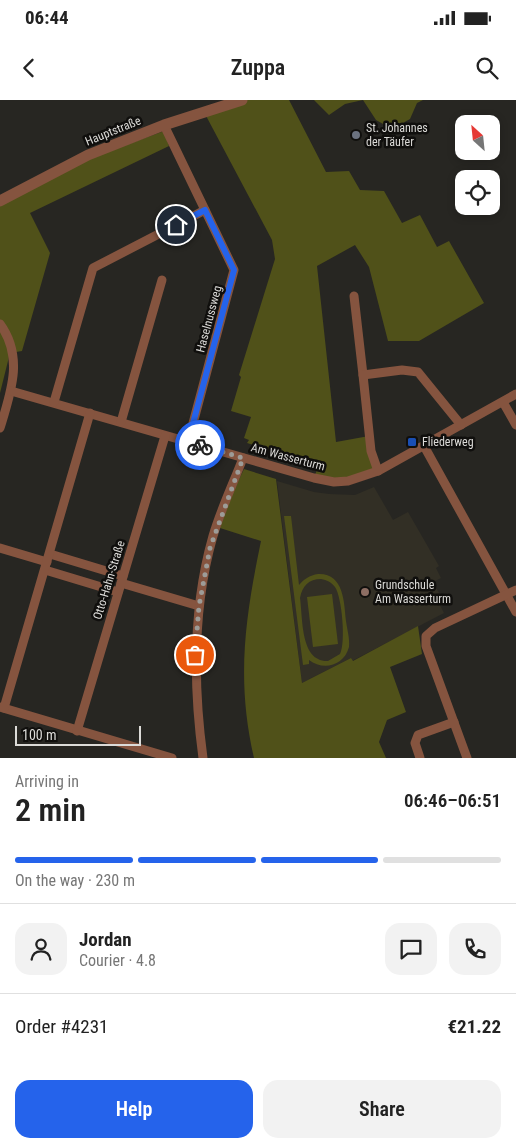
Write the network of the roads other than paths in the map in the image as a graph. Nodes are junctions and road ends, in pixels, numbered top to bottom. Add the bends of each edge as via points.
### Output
1 (242, 100) edge
2 (164, 125) junction
3 (0, 201) edge
4 (205, 210) junction
5 (162, 280) dead end
6 (354, 296) dead end
7 (0, 324) edge
8 (363, 375) junction
9 (11, 391) junction
10 (516, 394) edge
11 (54, 402) junction
12 (503, 402) junction
13 (90, 414) junction
14 (121, 422) junction
15 (461, 425) junction
16 (516, 425) edge
17 (0, 428) edge
18 (165, 436) junction
19 (188, 442) junction
20 (424, 446) junction
21 (243, 458) junction
22 (378, 471) junction
23 (0, 548) edge
24 (47, 562) junction
25 (120, 584) junction
26 (516, 590) edge
27 (506, 595) junction
28 (199, 606) junction
29 (516, 612) edge
30 (2, 708) edge
31 (454, 722) junction
32 (77, 730) junction
33 (172, 758) edge
34 (203, 758) edge
35 (420, 758) edge
36 (467, 758) edge

1 - 2 street, Hauptstraße
2 - 3 street, Hauptstraße via 88,155
2 - 4 street, Haselnussweg
4 - 11 street via 93,268
4 - 19 street, Haselnussweg via 234,270
5 - 14 street
6 - 8 street
7 - 9 street via 14,355
8 - 15 street via 402,370 418,372
8 - 22 street via 371,452
9 - 11 street, Am Wasserturm
9 - 17 street
10 - 12 street, Am Wasserturm
11 - 13 street, Am Wasserturm
12 - 15 street, Am Wasserturm
12 - 16 street
13 - 14 street, Am Wasserturm
13 - 24 street
14 - 18 street, Am Wasserturm
15 - 20 street, Am Wasserturm
18 - 19 street, Am Wasserturm
18 - 25 street, Otto-Hahn-Straße
19 - 21 street, Am Wasserturm
20 - 22 street, Am Wasserturm
20 - 27 street
21 - 22 street, Am Wasserturm via 334,482
21 - 28 street via 213,536
23 - 24 street
24 - 25 street
24 - 25 street
24 - 30 street
25 - 28 street
25 - 32 street, Otto-Hahn-Straße
26 - 27 street
27 - 29 street
27 - 31 street via 435,628 426,636 426,646
28 - 34 street via 196,682
30 - 32 street
31 - 35 street via 418,735 415,743
31 - 36 street
32 - 33 street

